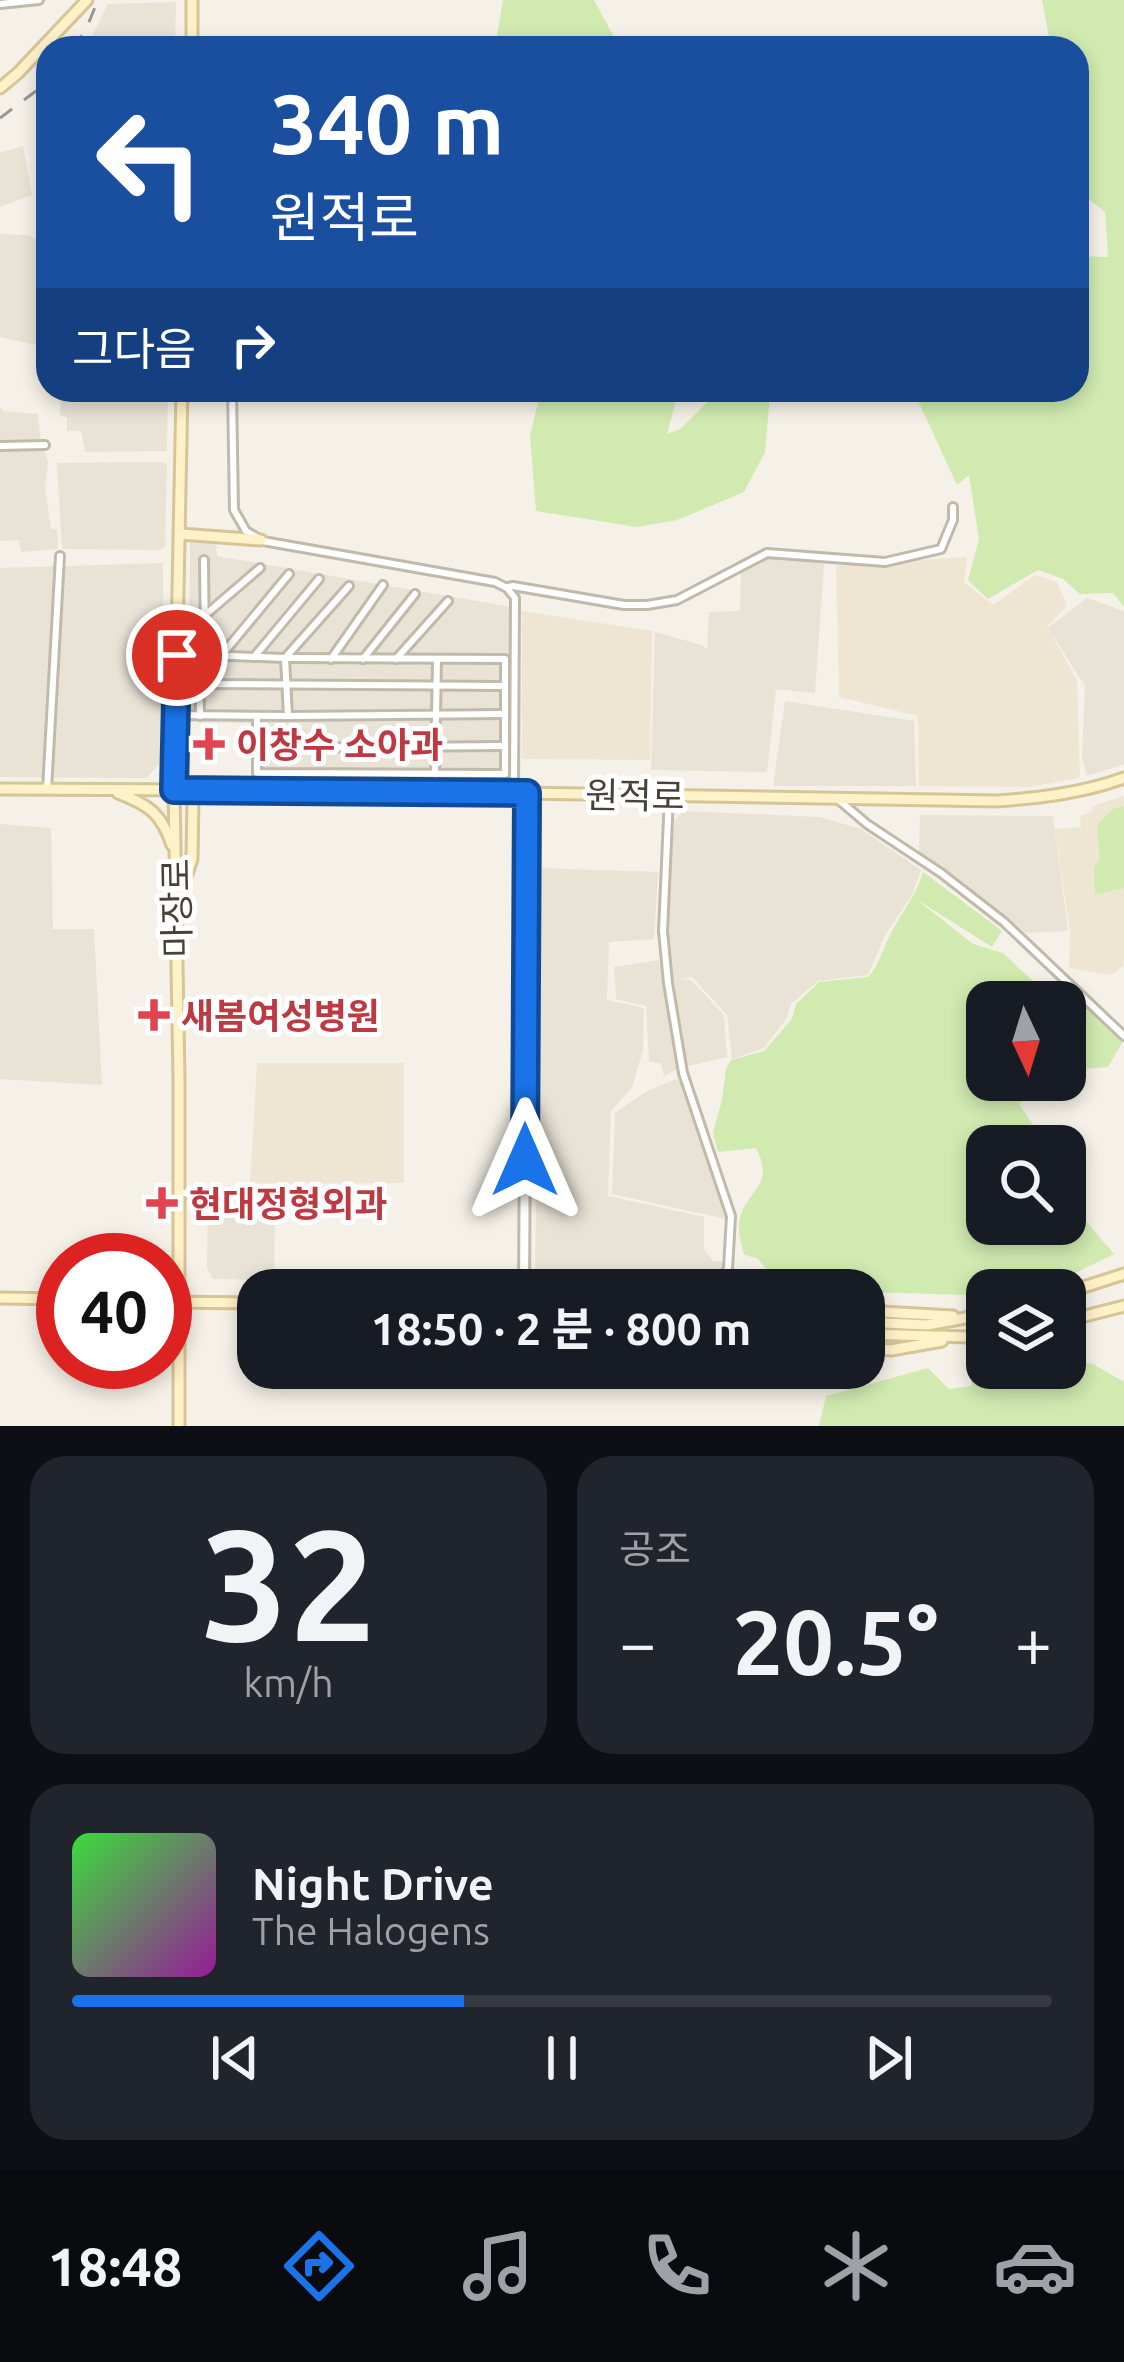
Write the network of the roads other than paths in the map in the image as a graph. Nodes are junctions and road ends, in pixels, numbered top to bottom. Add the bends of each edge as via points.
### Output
1 (40, 0) edge
2 (87, 0) edge
3 (192, 0) edge
4 (0, 4) edge
5 (53, 36) edge
6 (192, 36) edge
7 (36, 54) edge
8 (0, 88) edge
9 (182, 402) edge
10 (232, 402) edge
11 (45, 445) dead end
12 (0, 446) edge
13 (953, 506) dead end
14 (234, 510) junction
15 (180, 533) junction
16 (230, 536) junction
17 (261, 540) junction
18 (60, 556) dead end
19 (204, 560) dead end
20 (260, 568) dead end
21 (290, 574) dead end
22 (319, 579) dead end
23 (383, 585) dead end
24 (349, 586) dead end
25 (507, 588) junction
26 (415, 594) dead end
27 (448, 601) dead end
28 (204, 616) junction
29 (177, 655) junction
30 (202, 655) junction
31 (221, 656) junction
32 (254, 657) junction
33 (285, 658) junction
34 (332, 658) junction
35 (364, 658) junction
36 (396, 658) junction
37 (436, 659) junction
38 (199, 684) junction
39 (286, 684) junction
40 (436, 685) junction
41 (505, 686) junction
42 (435, 714) junction
43 (505, 714) junction
44 (176, 716) junction
45 (200, 716) junction
46 (257, 716) junction
47 (288, 716) junction
48 (436, 746) junction
49 (505, 746) junction
50 (257, 748) junction
51 (435, 774) junction
52 (1124, 778) edge
53 (0, 790) edge
54 (47, 790) junction
55 (174, 790) junction
56 (204, 790) junction
57 (113, 791) junction
58 (521, 793) junction
59 (669, 796) junction
60 (838, 798) junction
61 (175, 852) junction
62 (177, 902) junction
63 (1124, 1036) edge
64 (179, 1193) junction
65 (281, 1195) dead end
66 (179, 1233) edge
67 (524, 1269) edge
68 (728, 1269) edge
69 (1124, 1274) edge
70 (1086, 1286) edge
71 (0, 1298) edge
72 (36, 1299) edge
73 (192, 1302) edge
74 (237, 1303) edge
75 (1124, 1306) edge
76 (885, 1312) edge
77 (1086, 1316) edge
78 (966, 1317) edge
79 (966, 1318) edge
80 (885, 1323) edge
81 (885, 1335) edge
82 (966, 1337) edge
83 (966, 1337) edge
84 (885, 1350) edge
85 (179, 1389) edge
86 (179, 1426) edge

1 - 4 street
2 - 5 main road
3 - 6 main road
7 - 8 main road
9 - 15 main road, 마장로
10 - 14 street
11 - 12 street
13 - 25 street via 941,549 924,555 885,562 767,553 676,600 647,605
14 - 16 street
14 - 17 street
15 - 16 main road
15 - 29 main road, 마장로
16 - 17 main road
17 - 25 street
18 - 54 street
19 - 28 street
20 - 28 street
21 - 31 street
22 - 32 street
23 - 34 street
24 - 33 street
25 - 58 street via 515,598
26 - 35 street
27 - 36 street
28 - 30 street
29 - 30 street
29 - 44 main road, 마장로
30 - 31 street
30 - 38 street
31 - 32 street
32 - 33 street
33 - 34 street
33 - 39 street
34 - 35 street
35 - 36 street
36 - 37 street
37 - 40 street
37 - 41 street via 505,659
38 - 39 street
38 - 45 street
39 - 40 street
39 - 47 street
40 - 41 street
40 - 42 street
41 - 43 street
42 - 43 street
42 - 47 street
42 - 48 street
43 - 49 street
44 - 45 street
44 - 55 main road, 마장로
45 - 46 street
46 - 47 street
46 - 50 street
48 - 49 street
48 - 50 street
48 - 51 street
49 - 51 street via 505,774
50 - 51 street via 257,773
52 - 60 main road, 원적로 via 1043,798
53 - 54 main road, 원적로
54 - 57 main road, 원적로
55 - 56 main road, 원적로
55 - 57 main road, 원적로
55 - 61 main road, 마장로
56 - 58 main road, 원적로
56 - 62 main road via 194,797 192,859
57 - 61 main road via 153,811
58 - 59 main road, 원적로
58 - 67 street
59 - 60 main road, 원적로
59 - 68 street via 662,931 683,1073 731,1216
60 - 63 street via 1004,922
61 - 62 main road, 마장로
62 - 64 main road, 마장로
64 - 65 street
64 - 66 main road, 마장로
69 - 70 main road
71 - 72 main road
73 - 74 main road
75 - 77 main road
76 - 78 main road
79 - 80 main road
81 - 82 main road
83 - 84 main road
85 - 86 main road, 마장로

